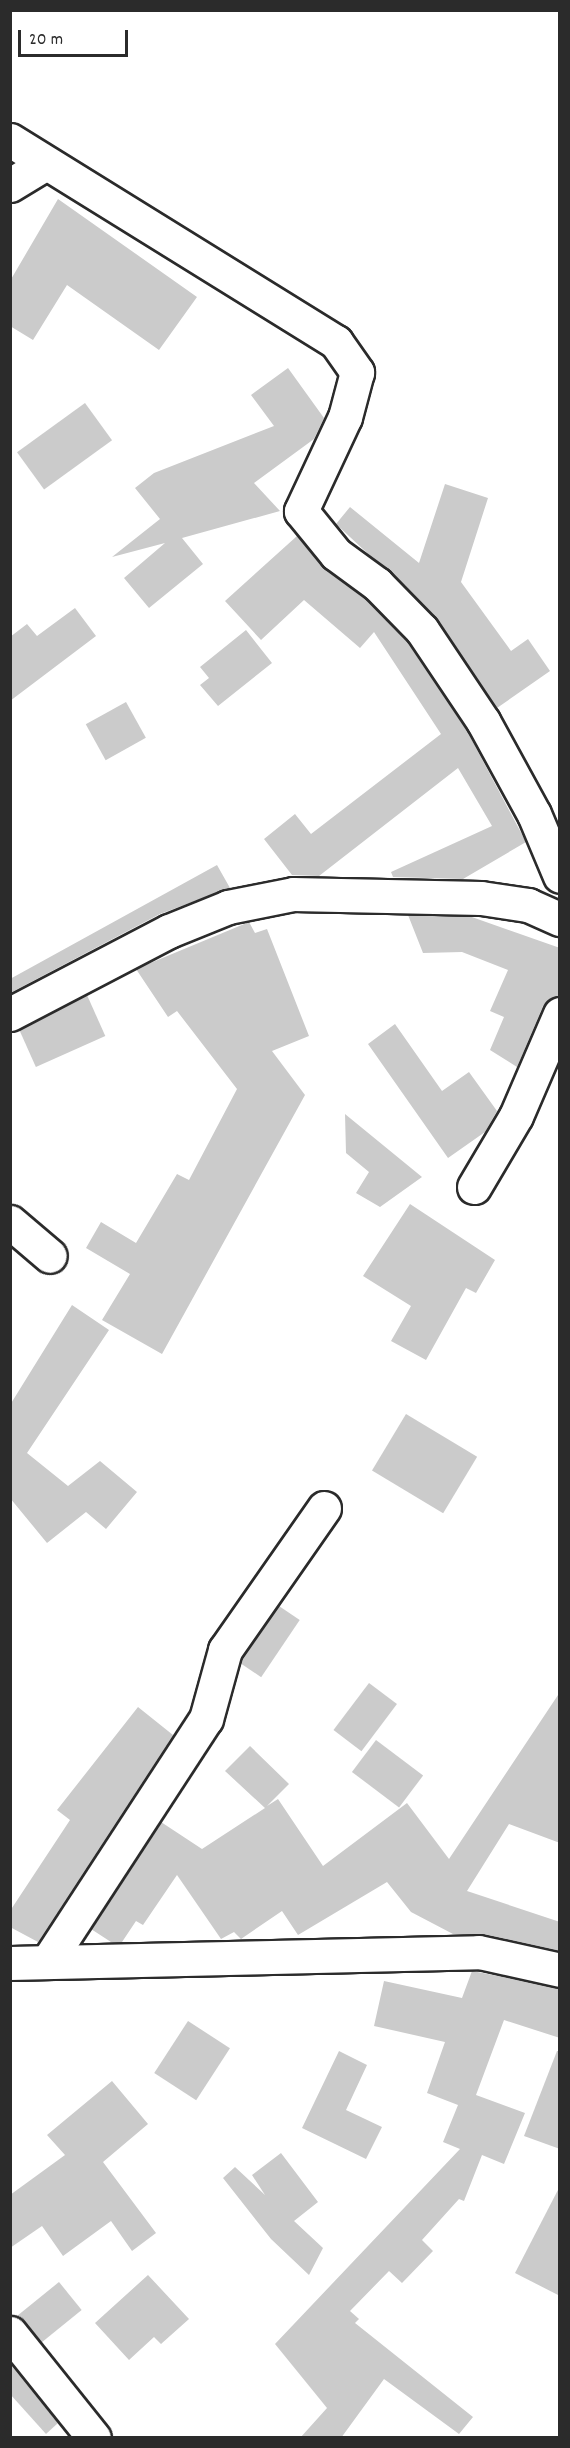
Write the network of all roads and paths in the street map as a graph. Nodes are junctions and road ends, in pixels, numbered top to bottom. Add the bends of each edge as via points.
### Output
1 (10, 140) edge
2 (46, 163) junction
3 (10, 185) edge
4 (560, 876) edge
5 (560, 919) edge
6 (10, 1014) edge
7 (560, 1014) edge
8 (474, 1187) dead end
9 (10, 1222) edge
10 (50, 1256) dead end
11 (324, 1508) dead end
12 (48, 1961) junction
13 (10, 1963) edge
14 (560, 1970) edge
15 (10, 2333) edge
16 (94, 2438) edge

1 - 2 street
2 - 3 street
2 - 4 street via 336,342 357,372 345,417 301,511 336,554 377,584 422,630 483,722 534,814
5 - 6 street via 528,905 481,898 293,894 228,907 169,931
7 - 8 street via 516,1116
9 - 10 street
11 - 12 street via 225,1650 206,1719
12 - 13 street
12 - 14 street via 479,1952
15 - 16 street

